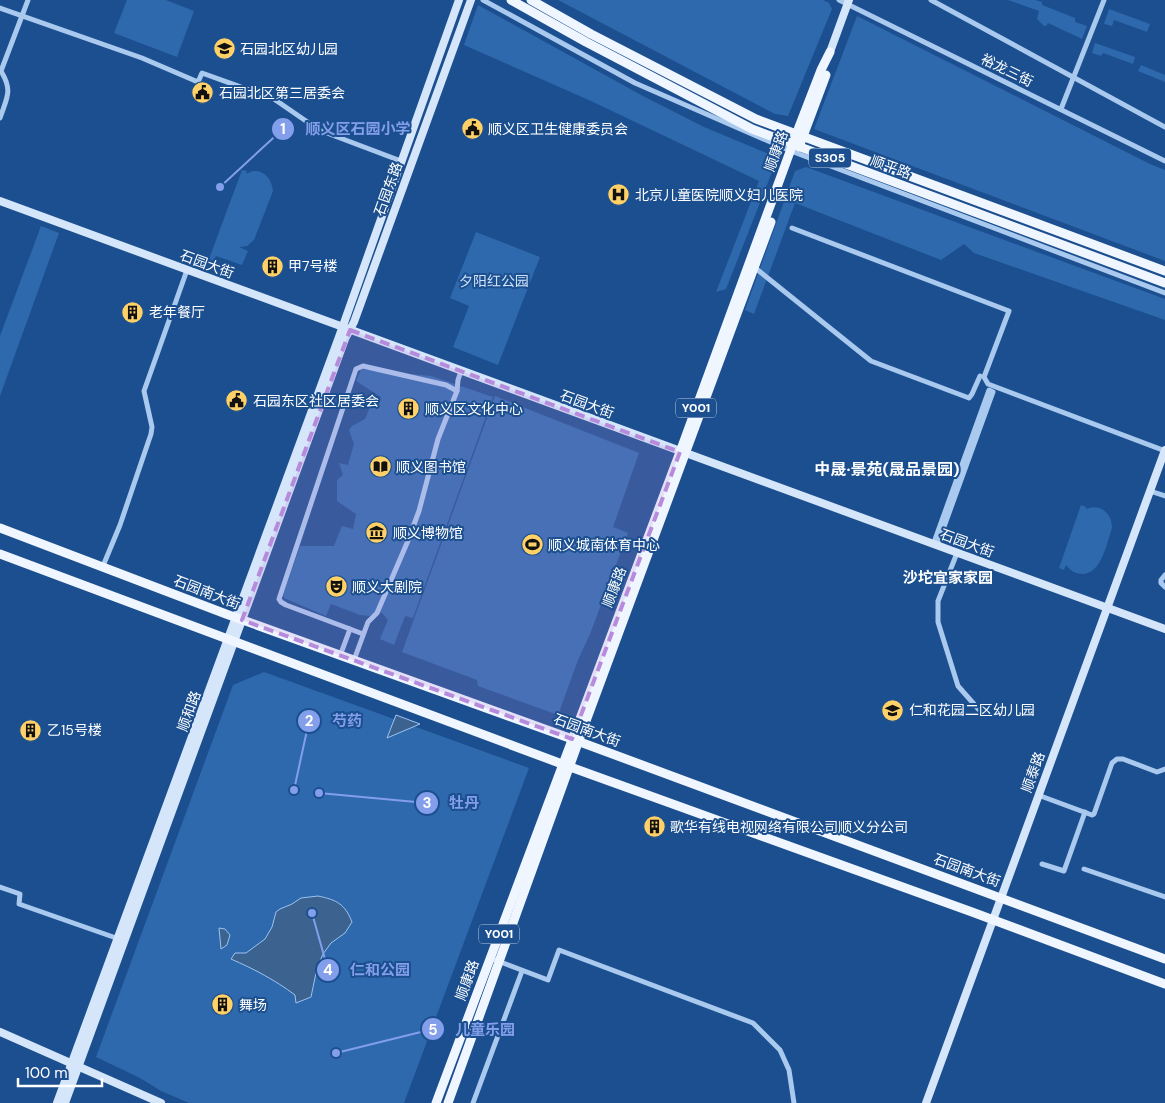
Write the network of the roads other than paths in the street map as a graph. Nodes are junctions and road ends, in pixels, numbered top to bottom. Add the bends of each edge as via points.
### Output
1 (28, 0) edge
2 (459, 0) edge
3 (471, 0) edge
4 (483, 0) edge
5 (511, 0) edge
6 (531, 0) edge
7 (839, 0) edge
8 (931, 0) edge
9 (1104, 0) edge
10 (848, 2) edge
11 (0, 8) edge
12 (22, 16) junction
13 (830, 52) joint
14 (1074, 78) junction
15 (1061, 110) junction
16 (0, 118) edge
17 (1165, 127) edge
18 (796, 145) junction
19 (401, 161) junction
20 (1165, 161) edge
21 (0, 201) edge
22 (792, 228) dead end
23 (754, 267) junction
24 (187, 270) junction
25 (1165, 272) edge
26 (1165, 283) edge
27 (1165, 293) edge
28 (346, 329) junction
29 (460, 371) junction
30 (980, 376) dead end
31 (446, 385) junction
32 (457, 391) junction
33 (991, 391) dead end
34 (1165, 451) edge
35 (683, 453) junction
36 (1150, 491) junction
37 (1165, 496) edge
38 (0, 528) edge
39 (935, 545) junction
40 (957, 553) junction
41 (0, 554) edge
42 (103, 566) junction
43 (1165, 575) edge
44 (1165, 587) edge
45 (1107, 608) junction
46 (239, 619) junction
47 (350, 629) junction
48 (1165, 629) edge
49 (363, 634) junction
50 (231, 640) junction
51 (340, 656) junction
52 (354, 661) junction
53 (981, 712) dead end
54 (575, 741) junction
55 (566, 766) junction
56 (1165, 769) edge
57 (1038, 795) junction
58 (1085, 812) junction
59 (1042, 864) dead end
60 (1084, 869) dead end
61 (0, 887) edge
62 (1001, 897) junction
63 (1165, 897) edge
64 (992, 919) junction
65 (121, 940) junction
66 (490, 958) junction
67 (1165, 959) edge
68 (499, 962) junction
69 (522, 971) junction
70 (1165, 984) edge
71 (0, 1032) edge
72 (74, 1065) junction
73 (56, 1103) edge
74 (65, 1103) edge
75 (161, 1103) edge
76 (436, 1103) edge
77 (448, 1103) edge
78 (473, 1103) edge
79 (794, 1103) edge
80 (926, 1103) edge

1 - 12 street
2 - 19 street, 石园东路
3 - 28 street, 石园东路
4 - 18 street via 635,83
5 - 18 main road, 顺平路 / S305 via 691,98 752,129
6 - 18 main road, 顺平路 / S305 via 756,119
7 - 10 street, 裕龙三街
8 - 14 street
9 - 14 street
10 - 13 street, 顺康路 / Y001
10 - 15 street, 裕龙三街
11 - 12 street
12 - 16 street via 1,70 9,91
12 - 19 street via 198,82 202,73 274,99 319,130
13 - 18 main road, 顺康路 / Y001
14 - 15 street
14 - 17 street
15 - 20 street, 裕龙三街
18 - 23 main road, 顺康路
18 - 25 main road, 顺平路 / S305
18 - 26 main road, 顺平路 / S305
18 - 27 street
18 - 35 main road, 顺康路 / Y001
19 - 28 street, 石园东路
21 - 24 street, 石园大街
22 - 34 street via 1010,310 984,377 988,384
23 - 30 street via 870,361 969,398
23 - 35 main road, 顺康路
24 - 28 street, 石园大街
24 - 42 street via 144,391 151,434
28 - 29 street, 石园大街
28 - 46 street, 顺和路
29 - 31 street via 453,384
29 - 32 street
29 - 35 street, 石园大街
31 - 32 street
31 - 47 street via 363,366 356,369 279,599 286,605
32 - 49 street via 438,439 407,543 377,613
33 - 39 street
34 - 36 street, 顺泰路
35 - 39 street, 石园大街
35 - 54 main road, 顺康路 / Y001
36 - 37 street
36 - 45 street, 顺泰路
38 - 42 main road, 石园南大街
39 - 40 street, 石园大街
40 - 45 street, 石园大街
40 - 53 street via 938,601 938,622 958,686
41 - 50 main road
42 - 46 main road, 石园南大街
43 - 44 street via 1161,580
45 - 48 street, 石园大街
45 - 57 street, 顺泰路
46 - 50 street, 顺和路
46 - 51 main road, 石园南大街
47 - 49 street
47 - 51 street
49 - 52 street
50 - 55 main road
50 - 65 street, 顺和路
51 - 52 main road, 石园南大街
52 - 54 main road, 石园南大街
54 - 55 main road, 顺康路 / Y001
54 - 62 main road, 石园南大街
55 - 64 main road
55 - 66 main road, 顺康路 / Y001
55 - 68 main road, 顺康路
56 - 58 street via 1157,772 1117,759 1112,763 1094,814
57 - 58 street
57 - 62 street, 顺泰路
58 - 59 street via 1064,871
60 - 63 street
61 - 65 street via 20,894 19,904
62 - 64 street, 顺泰路
62 - 67 main road, 石园南大街
64 - 70 main road
64 - 80 street, 顺泰路
65 - 72 street, 顺和路
66 - 68 street
66 - 76 main road, 顺康路 / Y001
68 - 69 street
68 - 77 main road, 顺康路
69 - 78 street
69 - 79 street via 548,980 559,950 753,1023 780,1050 789,1070
71 - 72 street
72 - 73 street, 顺和路
72 - 74 street, 顺和路
72 - 75 street

